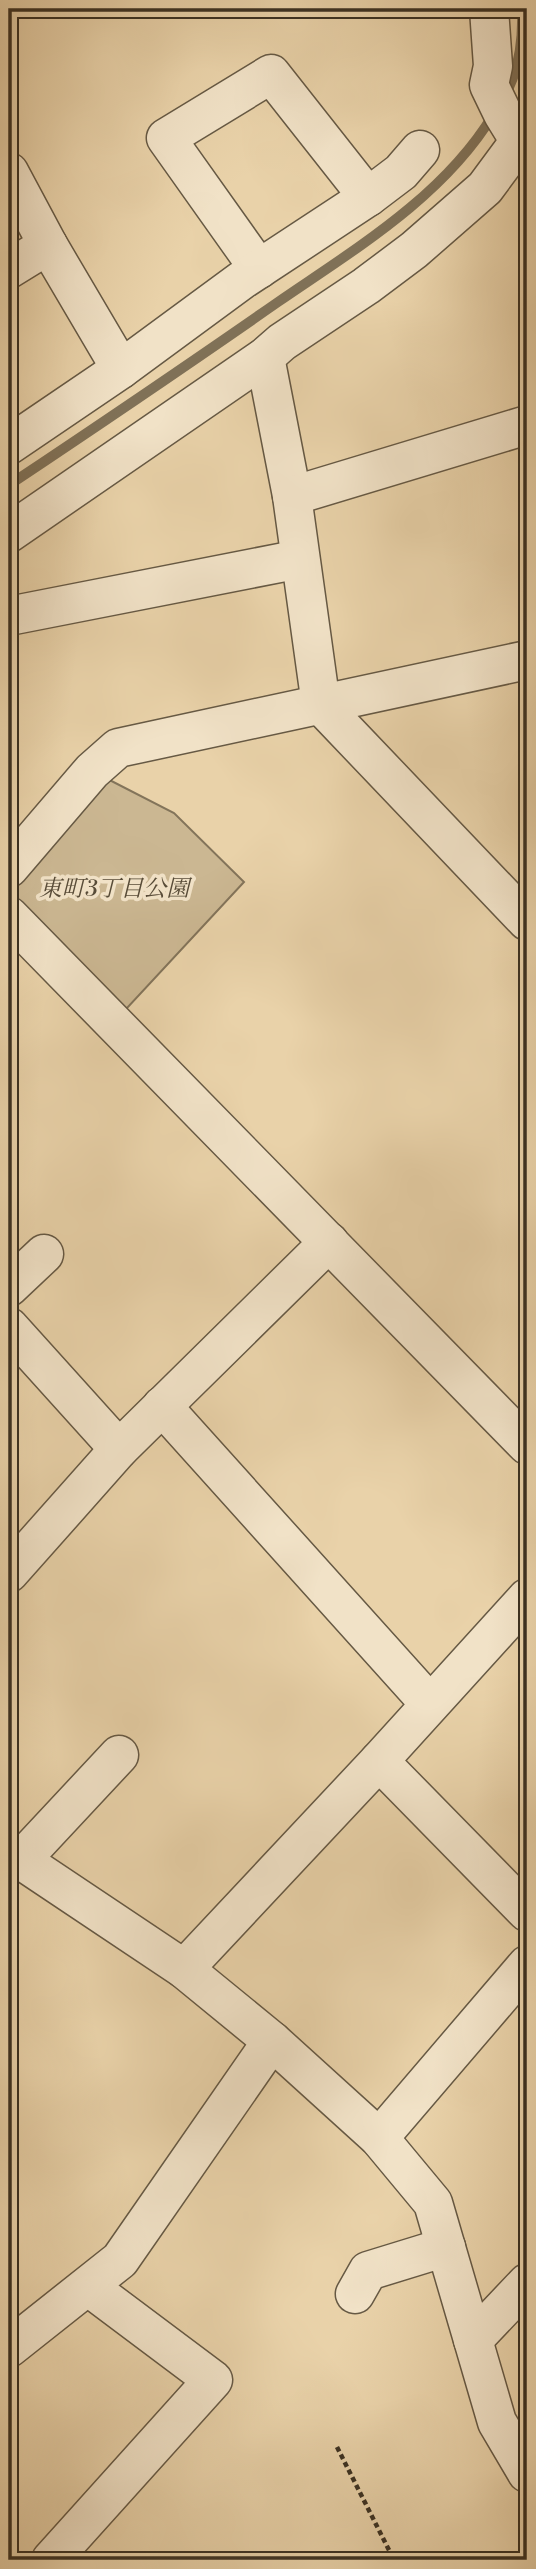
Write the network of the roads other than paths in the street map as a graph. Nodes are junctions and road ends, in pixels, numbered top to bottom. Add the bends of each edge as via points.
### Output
1 (489, 9) edge
2 (510, 124) edge
3 (420, 150) dead end
4 (9, 172) edge
5 (368, 197) junction
6 (48, 245) junction
7 (9, 269) edge
8 (259, 269) junction
9 (265, 357) junction
10 (121, 369) junction
11 (527, 425) edge
12 (9, 445) edge
13 (292, 496) junction
14 (9, 533) edge
15 (300, 559) junction
16 (9, 616) edge
17 (527, 660) edge
18 (321, 705) junction
19 (9, 868) edge
20 (9, 916) edge
21 (527, 921) edge
22 (329, 1242) junction
23 (44, 1254) dead end
24 (9, 1287) edge
25 (9, 1326) edge
26 (162, 1406) junction
27 (527, 1445) edge
28 (118, 1448) junction
29 (9, 1573) edge
30 (527, 1598) edge
31 (430, 1704) junction
32 (119, 1755) dead end
33 (379, 1761) junction
34 (15, 1856) edge
35 (527, 1912) edge
36 (527, 1965) edge
37 (184, 1969) junction
38 (272, 2041) junction
39 (379, 2138) junction
40 (446, 2247) junction
41 (527, 2283) edge
42 (89, 2287) junction
43 (355, 2294) dead end
44 (17, 2328) edge
45 (473, 2340) junction
46 (527, 2473) edge
47 (51, 2560) edge

1 - 2 street via 493,66
2 - 9 street via 485,188 414,250
3 - 5 street via 401,172
4 - 6 street
5 - 8 street
5 - 8 street via 271,74 166,138
6 - 7 street
6 - 10 street
8 - 10 street
9 - 13 street
9 - 14 street
10 - 12 street
11 - 13 street
13 - 15 street
15 - 16 street
15 - 18 street
17 - 18 street
18 - 19 street via 118,748 92,771
18 - 21 street
20 - 22 street
22 - 26 street
22 - 27 street
23 - 24 street
25 - 28 street
26 - 28 street
26 - 31 street
28 - 29 street
30 - 31 street
31 - 33 street
32 - 34 street
33 - 35 street
33 - 37 street
34 - 37 street
36 - 39 street
37 - 38 street
38 - 39 street
38 - 42 street via 120,2260
39 - 40 street via 433,2203
40 - 43 street via 368,2271
40 - 45 street
41 - 45 street
42 - 44 street
42 - 47 street via 213,2380
45 - 46 street via 496,2422

